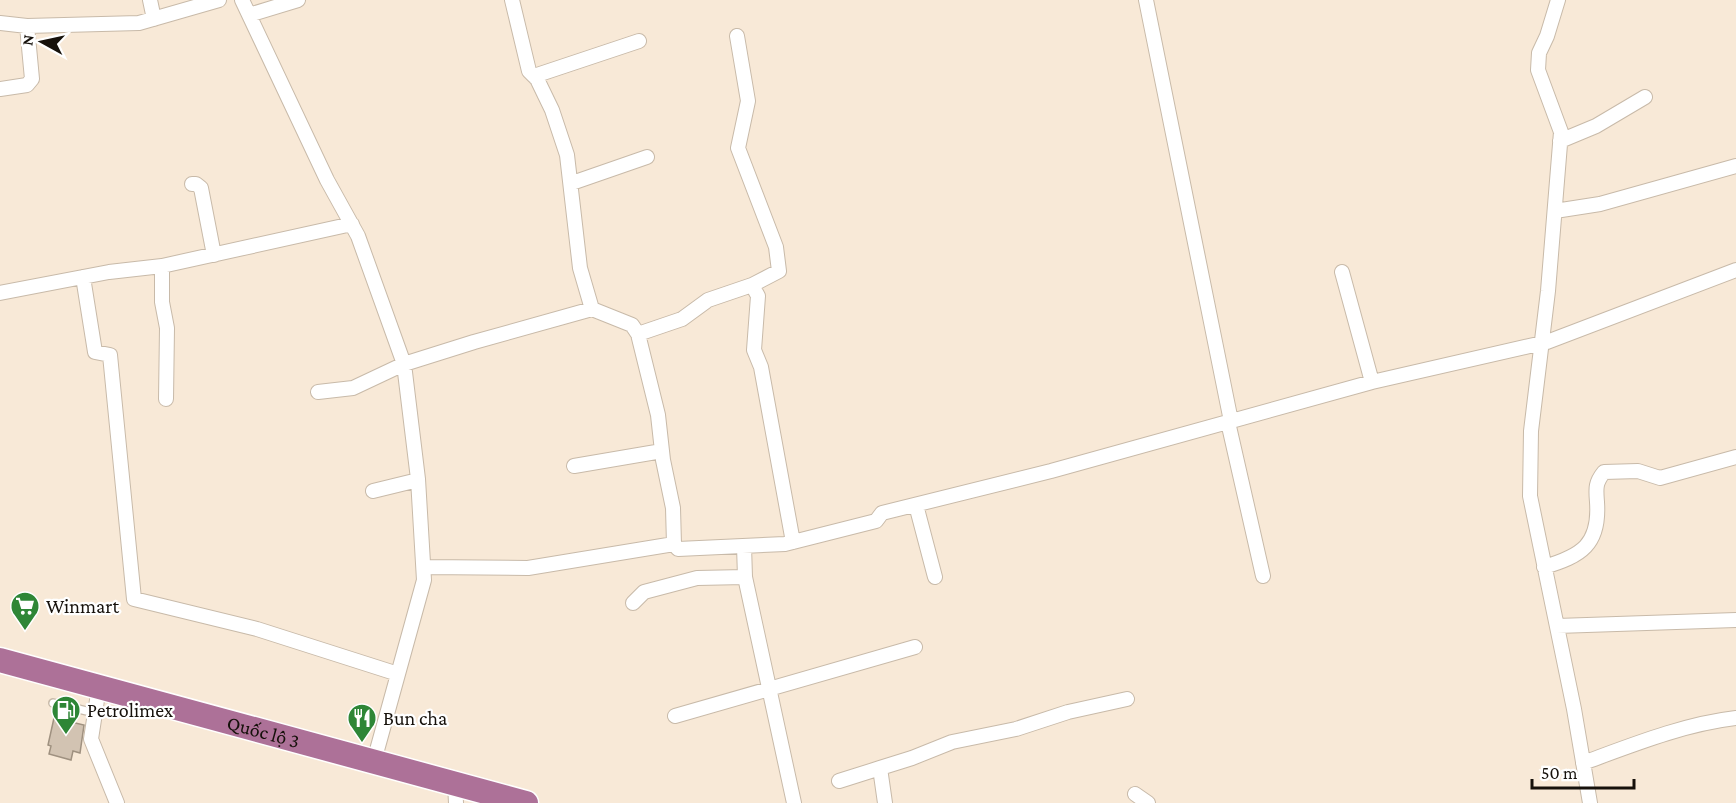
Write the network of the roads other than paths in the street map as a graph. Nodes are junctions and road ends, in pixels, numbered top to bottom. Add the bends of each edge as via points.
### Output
1 (150, 0) edge
2 (219, 0) edge
3 (242, 0) edge
4 (298, 0) edge
5 (512, 0) edge
6 (1146, 0) edge
7 (1558, 0) edge
8 (249, 15) junction
9 (154, 19) junction
10 (0, 22) edge
11 (27, 26) junction
12 (737, 36) dead end
13 (639, 41) dead end
14 (534, 76) junction
15 (0, 89) edge
16 (1645, 97) dead end
17 (1560, 141) junction
18 (647, 157) dead end
19 (1736, 166) edge
20 (572, 183) junction
21 (192, 184) dead end
22 (1555, 211) junction
23 (352, 224) junction
24 (214, 255) junction
25 (162, 266) junction
26 (1736, 270) edge
27 (1342, 272) dead end
28 (83, 277) junction
29 (752, 285) junction
30 (0, 293) edge
31 (592, 309) junction
32 (638, 334) junction
33 (1541, 344) junction
34 (404, 364) junction
35 (1372, 382) junction
36 (318, 392) dead end
37 (166, 399) dead end
38 (1229, 422) junction
39 (662, 451) junction
40 (1736, 457) edge
41 (574, 466) dead end
42 (418, 480) junction
43 (373, 491) dead end
44 (916, 505) junction
45 (793, 542) junction
46 (674, 544) junction
47 (744, 546) junction
48 (424, 567) junction
49 (1544, 567) junction
50 (1263, 576) dead end
51 (745, 577) junction
52 (935, 577) dead end
53 (633, 603) dead end
54 (1736, 620) edge
55 (1557, 626) junction
56 (915, 647) dead end
57 (0, 660) edge
58 (398, 674) junction
59 (99, 687) junction
60 (770, 689) junction
61 (1127, 699) dead end
62 (53, 703) dead end
63 (95, 713) junction
64 (675, 716) dead end
65 (1736, 718) edge
66 (374, 761) junction
67 (1583, 763) junction
68 (880, 768) junction
69 (839, 781) dead end
70 (455, 793) edge
71 (1135, 794) dead end
72 (117, 803) edge
73 (526, 803) edge
74 (794, 803) edge
75 (885, 803) edge
76 (1148, 803) edge
77 (1590, 803) edge

1 - 9 street
2 - 9 street
3 - 8 street
4 - 8 street
5 - 14 street via 529,71
6 - 38 street
7 - 17 street via 1539,53 1538,69 1561,132
8 - 23 street
9 - 11 street via 139,23
10 - 11 street
11 - 15 street via 32,79 27,85
12 - 29 street via 748,101 738,147 776,247 779,271
13 - 14 street
14 - 20 street via 552,110
16 - 17 street via 1596,126
17 - 22 street
18 - 20 street
19 - 22 street via 1600,204
20 - 31 street via 580,267
21 - 24 street via 201,188
22 - 33 street
23 - 24 street
23 - 34 street
24 - 25 street
25 - 28 street
25 - 37 street via 167,328
26 - 33 street
27 - 35 street
28 - 30 street
28 - 58 street via 95,351 110,355 134,599 257,629
29 - 32 street via 708,300 682,319
29 - 45 street via 758,296 754,350 761,367
31 - 32 street via 632,325
31 - 34 street
32 - 39 street via 658,415
33 - 35 street
33 - 49 street via 1531,431 1530,496
34 - 36 street via 353,388
34 - 42 street
35 - 38 street
38 - 44 street
38 - 50 street
39 - 41 street
39 - 46 street via 673,508
40 - 49 street via 1660,478 1638,471 1604,472 1595,487 1598,518 1593,535 1583,550
42 - 43 street
42 - 48 street
44 - 45 street via 882,513 876,521
44 - 52 street
45 - 47 street
46 - 47 street via 678,549
46 - 48 street via 528,568
47 - 51 street
48 - 58 street via 424,580
49 - 55 street
51 - 53 street via 697,578 644,592
51 - 60 street
54 - 55 street
55 - 67 street
56 - 60 street
57 - 59 highway, Quốc lộ 3
58 - 66 street
59 - 63 street
59 - 66 highway, Quốc lộ 3
60 - 64 street
60 - 74 street
61 - 68 street via 952,742
62 - 63 lane
63 - 72 street via 91,739
65 - 67 street via 1671,733
66 - 70 highway, Quốc lộ 3
67 - 77 street
68 - 69 street
68 - 75 street
70 - 73 highway, Quốc lộ 3
71 - 76 street

